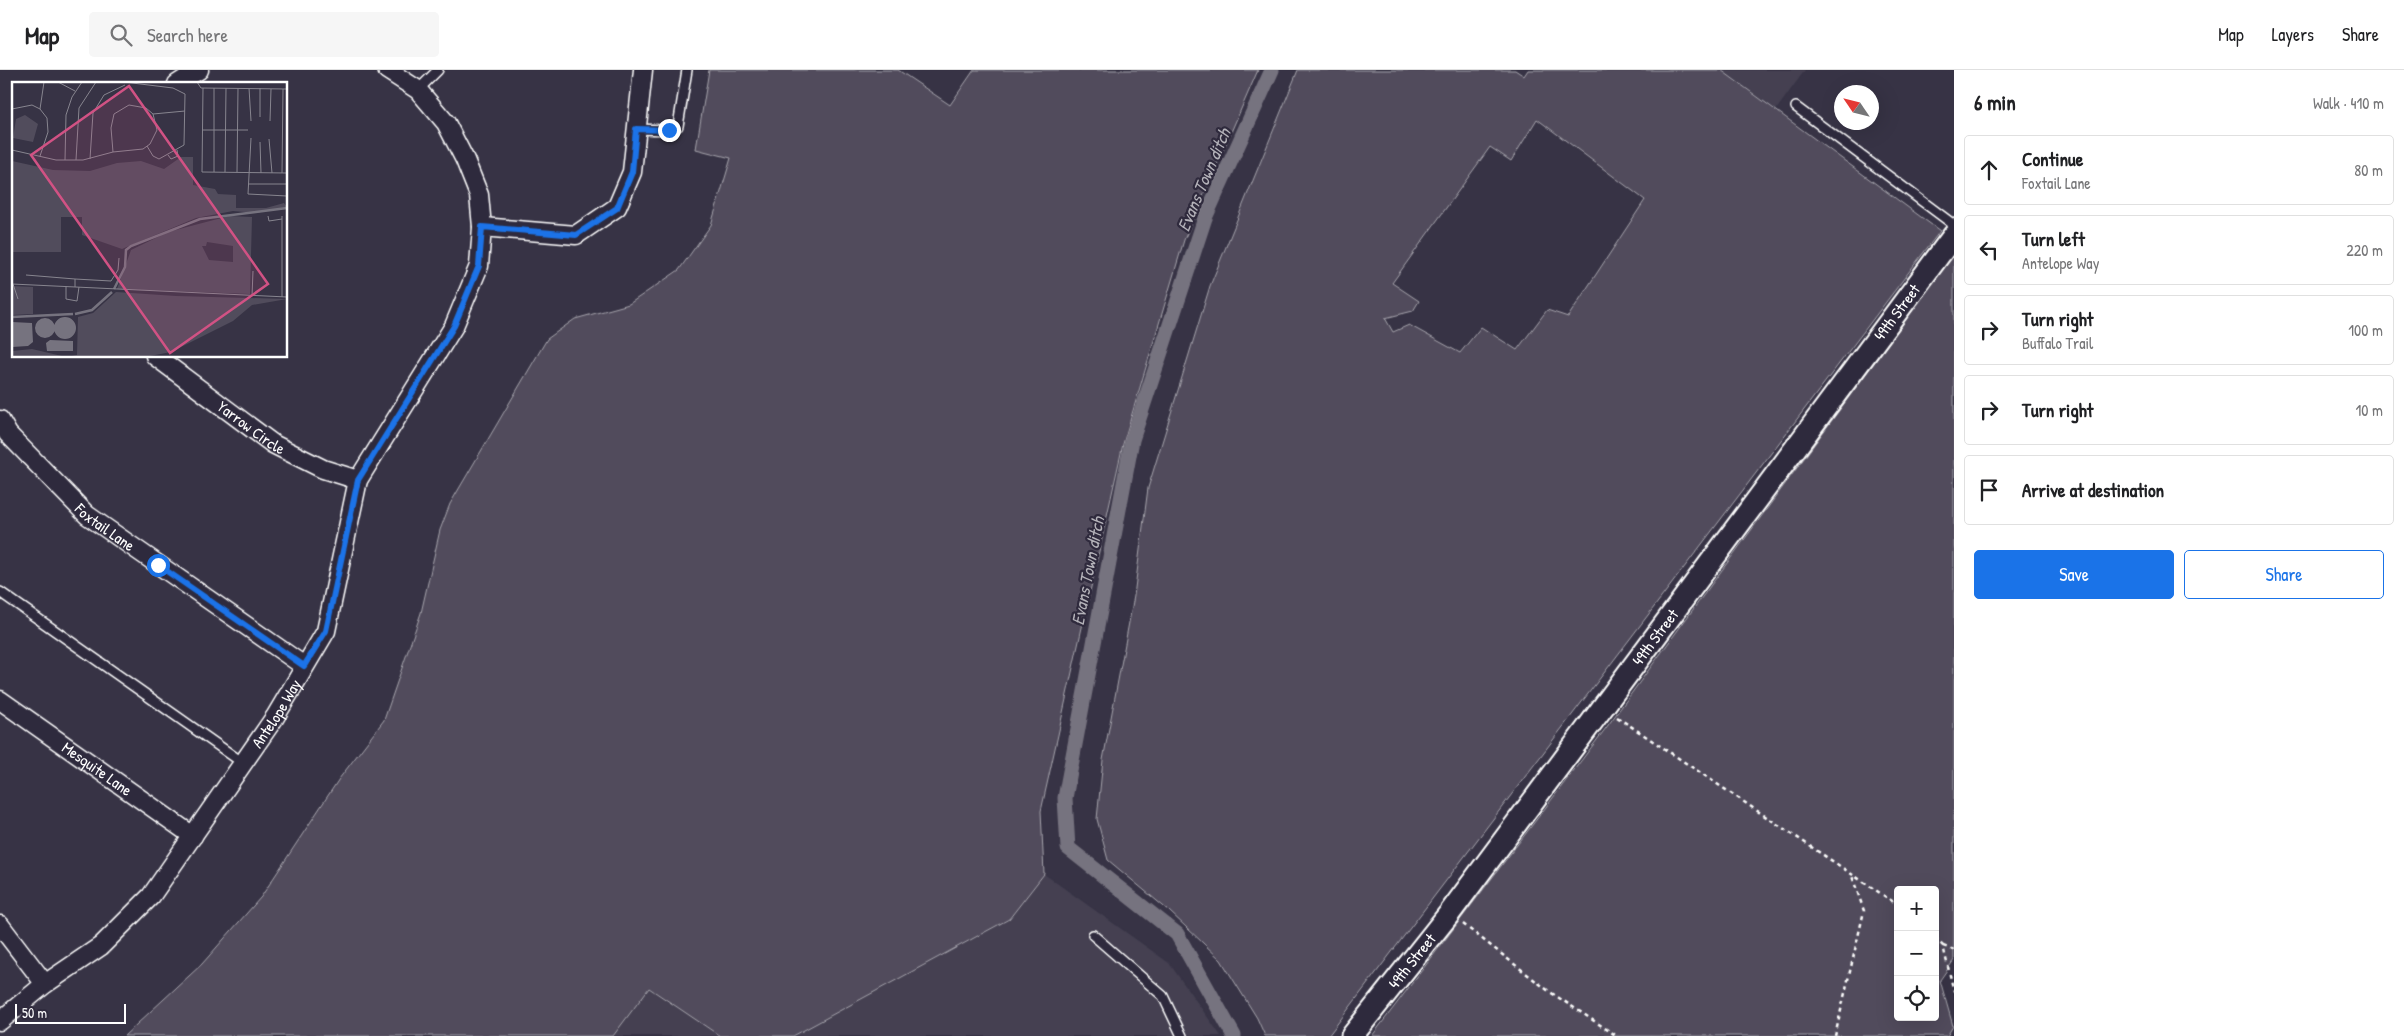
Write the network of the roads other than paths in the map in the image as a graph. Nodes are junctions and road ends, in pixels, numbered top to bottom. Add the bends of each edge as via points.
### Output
1 (199, 70) edge
2 (387, 70) edge
3 (438, 70) edge
4 (643, 70) edge
5 (687, 70) edge
6 (180, 82) edge
7 (418, 90) junction
8 (1796, 107) dead end
9 (636, 129) junction
10 (1954, 225) edge
11 (482, 227) junction
12 (1954, 235) edge
13 (157, 358) edge
14 (0, 420) edge
15 (358, 480) junction
16 (0, 592) edge
17 (304, 666) junction
18 (0, 700) edge
19 (244, 763) junction
20 (193, 836) junction
21 (0, 925) edge
22 (1093, 935) dead end
23 (45, 984) junction
24 (0, 1021) edge
25 (1182, 1036) edge
26 (1352, 1036) edge

1 - 6 street
2 - 7 street
3 - 7 lane
4 - 9 street
5 - 9 lane via 678,126 669,130
7 - 11 street via 446,124 465,160 479,195
8 - 10 lane
9 - 11 street via 632,172 617,208 576,235
11 - 15 street, Antelope Way via 479,266 454,326
12 - 26 street, 49th Street via 1449,914
13 - 15 street, Yarrow Circle via 274,444 323,469
14 - 17 street, Foxtail Lane via 8,434 87,515
15 - 17 street, Antelope Way via 326,631
16 - 19 lane
17 - 19 street, Antelope Way
18 - 20 street, Mesquite Lane
19 - 20 street, Antelope Way
20 - 23 street, Antelope Way via 151,896 101,946
21 - 23 street
22 - 25 lane via 1163,996
23 - 24 street, Antelope Way

